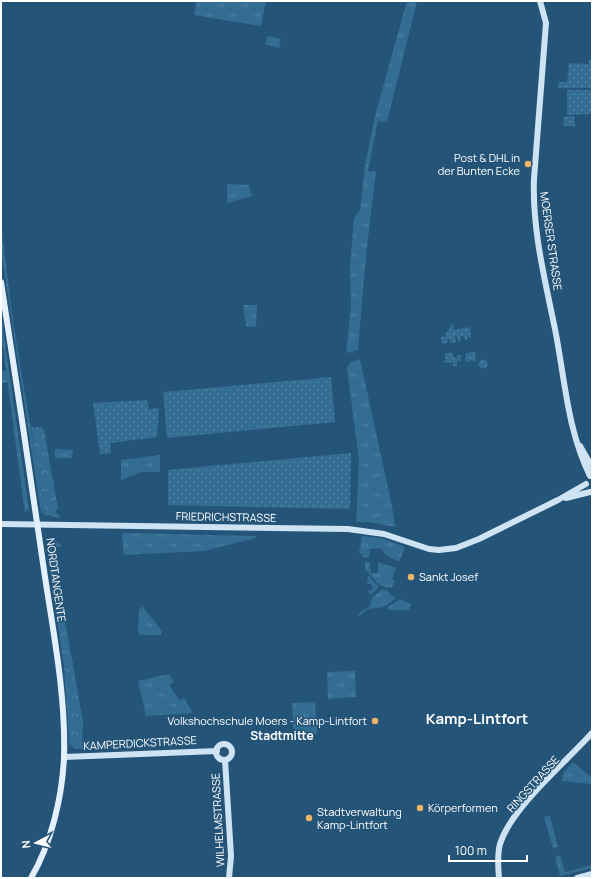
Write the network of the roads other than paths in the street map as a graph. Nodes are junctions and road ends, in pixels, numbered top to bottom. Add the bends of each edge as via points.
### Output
1 (540, 1) edge
2 (1, 282) edge
3 (574, 435) junction
4 (592, 467) edge
5 (591, 475) edge
6 (586, 484) junction
7 (591, 492) edge
8 (558, 500) junction
9 (1, 524) edge
10 (38, 525) junction
11 (592, 733) edge
12 (217, 751) junction
13 (64, 757) junction
14 (225, 760) junction
15 (592, 874) edge
16 (31, 878) edge
17 (229, 878) edge
18 (499, 878) edge
19 (577, 878) edge

1 - 3 street, MOERSER STRASSE via 546,23 534,201 544,276
2 - 10 main road, NORDTANGENTE
3 - 4 street, MOERSER STRASSE
3 - 5 street, MOERSER STRASSE via 580,456
5 - 6 street
6 - 7 street
6 - 8 street
7 - 8 street
8 - 10 street, FRIEDRICHSTRASSE via 463,547 447,550 428,548 384,534 361,530
9 - 10 street, FRIEDRICHSTRASSE
10 - 13 main road, NORDTANGENTE via 55,647
11 - 18 street, RINGSTRASSE via 533,796 509,827 500,843 498,853
12 - 13 street, KAMPERDICKSTRASSE
12 - 14 street via 219,757
12 - 14 street via 221,745 230,746 232,755
13 - 16 main road, NORDTANGENTE via 47,843
14 - 17 street, WILHELMSTRASSE via 231,856
15 - 19 street

